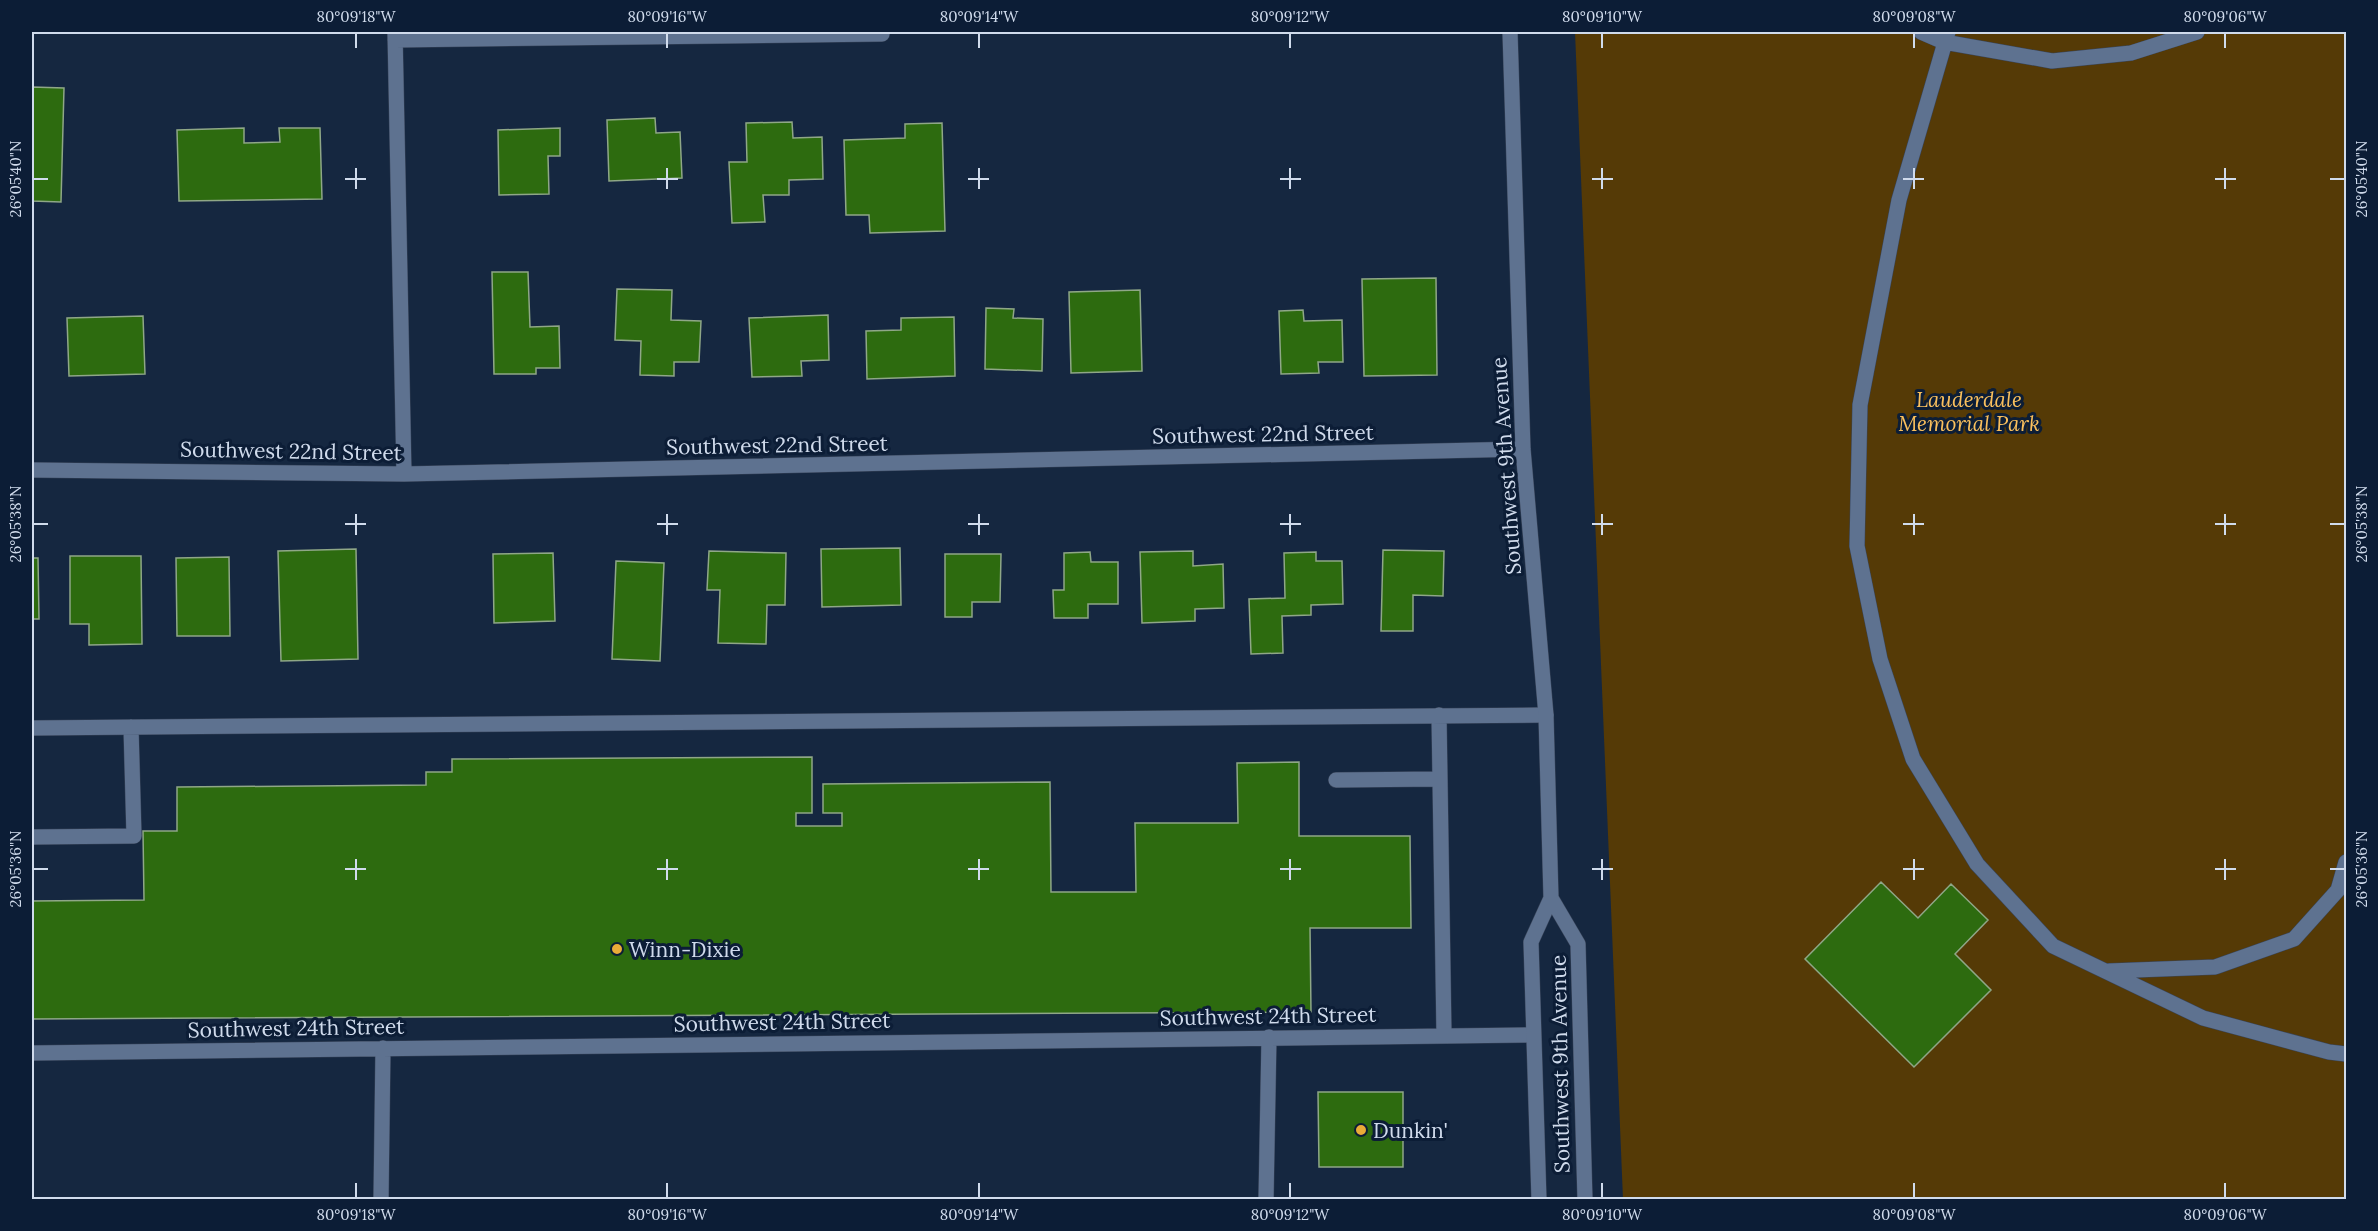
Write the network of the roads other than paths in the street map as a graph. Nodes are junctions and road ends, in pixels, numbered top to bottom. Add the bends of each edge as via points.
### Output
1 (1510, 32) edge
2 (1921, 32) edge
3 (2197, 32) edge
4 (882, 34) dead end
5 (395, 35) edge
6 (1946, 37) edge
7 (1523, 449) junction
8 (32, 470) edge
9 (404, 474) junction
10 (1439, 715) junction
11 (1546, 715) junction
12 (131, 727) junction
13 (32, 728) edge
14 (1440, 779) junction
15 (1336, 780) dead end
16 (32, 837) edge
17 (2346, 862) edge
18 (1551, 898) junction
19 (2106, 971) junction
20 (1444, 1035) junction
21 (1533, 1035) junction
22 (1269, 1037) junction
23 (383, 1048) junction
24 (32, 1053) edge
25 (2346, 1054) edge
26 (381, 1200) edge
27 (1266, 1200) edge
28 (1539, 1200) edge
29 (1585, 1200) edge

1 - 7 street, Southwest 9th Avenue
2 - 6 street
3 - 6 street via 2131,53 2052,61
4 - 5 street
5 - 9 street
6 - 19 street via 1899,200 1860,405 1857,546 1880,659 1913,759 1977,864 2053,946
7 - 9 street, Southwest 22nd Street
7 - 11 street, Southwest 9th Avenue
8 - 9 street, Southwest 22nd Street
10 - 11 street
10 - 12 street
10 - 14 street
11 - 18 street, Southwest 9th Avenue
12 - 13 street
12 - 16 street via 134,836
14 - 15 street
14 - 20 street
17 - 19 street via 2338,890 2294,939 2216,968
18 - 21 street, Southwest 9th Avenue via 1531,942
18 - 29 street, Southwest 9th Avenue via 1578,944
19 - 25 street via 2203,1018
20 - 21 street, Southwest 24th Street
20 - 22 street, Southwest 24th Street
21 - 28 street, Southwest 9th Avenue
22 - 23 street, Southwest 24th Street
22 - 27 street
23 - 24 street, Southwest 24th Street
23 - 26 street

